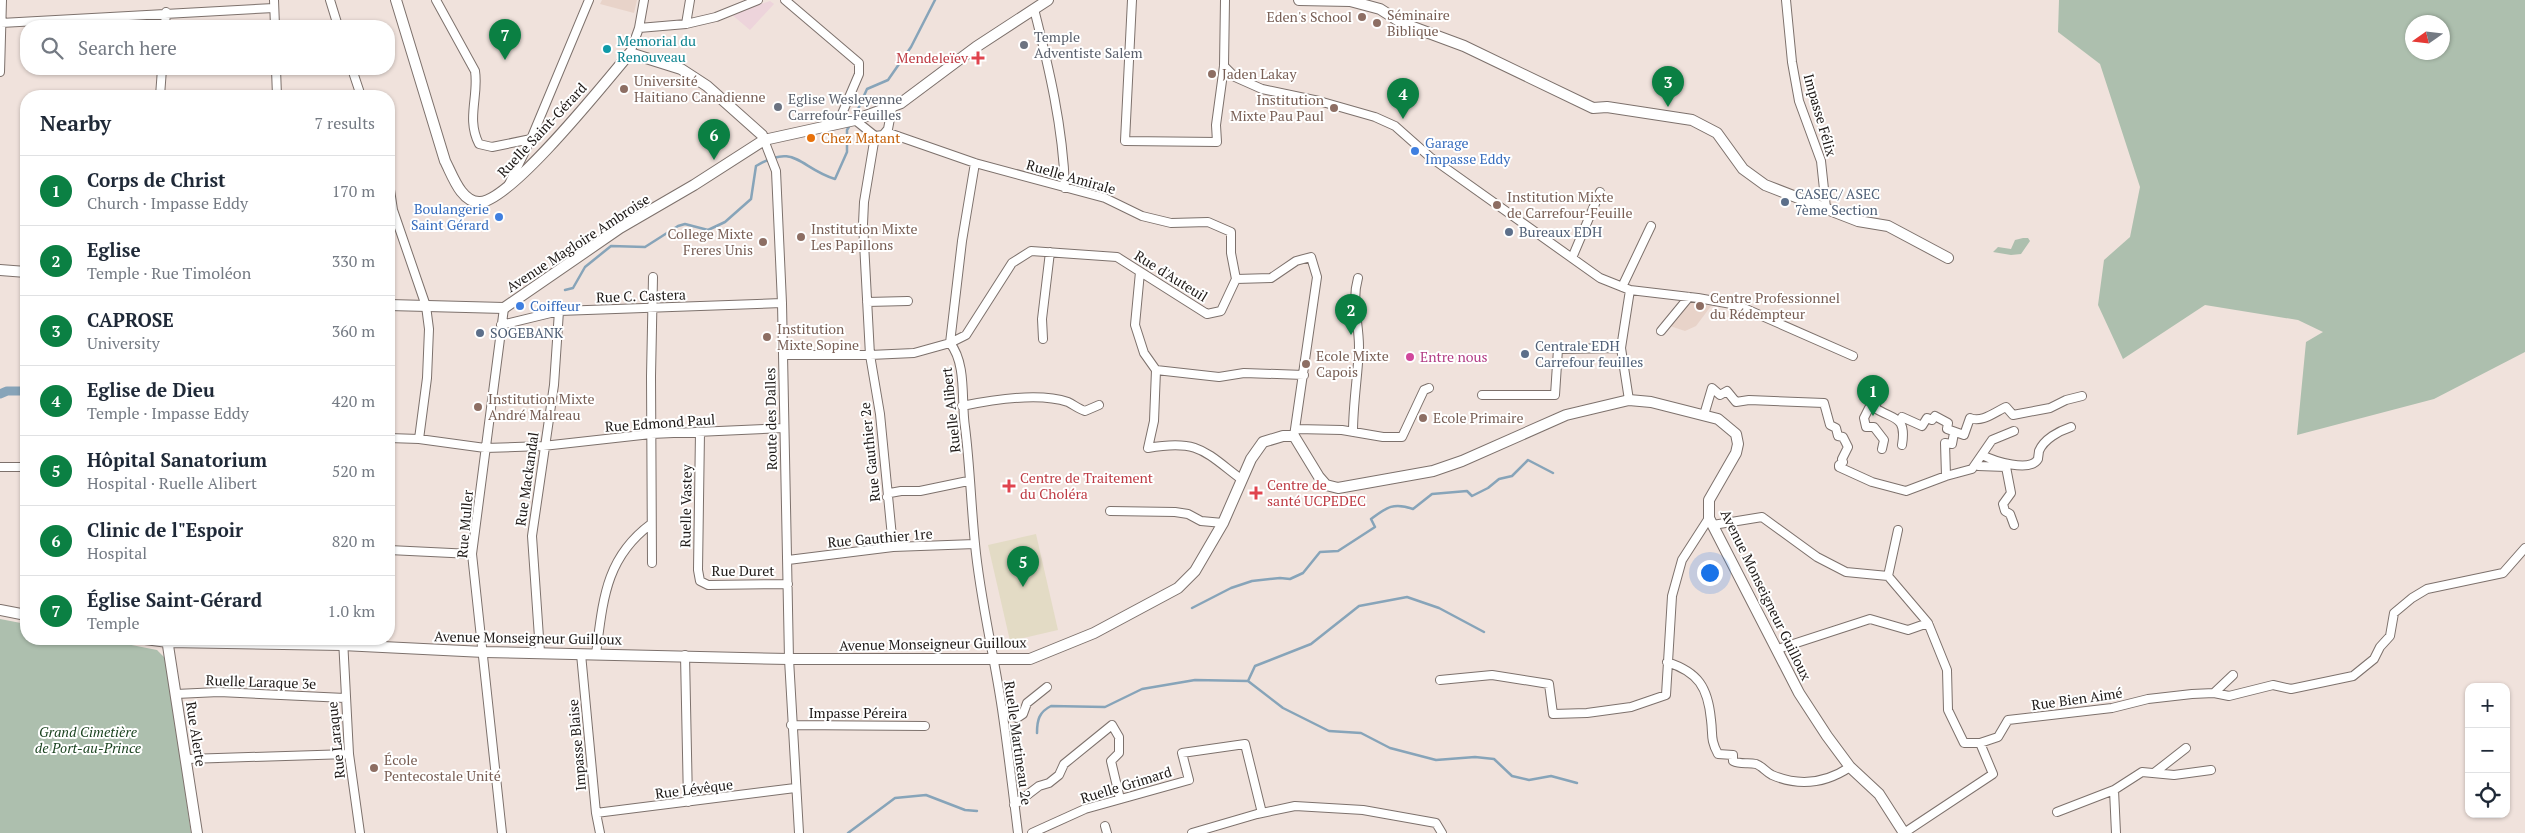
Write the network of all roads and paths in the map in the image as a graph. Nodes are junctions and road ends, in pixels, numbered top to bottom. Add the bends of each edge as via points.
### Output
1 (2, 0) edge
2 (330, 0) edge
3 (396, 0) edge
4 (436, 0) edge
5 (589, 0) edge
6 (644, 0) edge
7 (690, 0) edge
8 (758, 0) edge
9 (785, 0) edge
10 (1048, 0) edge
11 (1132, 0) edge
12 (1225, 0) edge
13 (1299, 0) edge
14 (1786, 0) edge
15 (1350, 1) edge
16 (274, 4) edge
17 (1034, 9) junction
18 (166, 12) junction
19 (47, 20) edge
20 (165, 20) edge
21 (275, 20) edge
22 (336, 20) edge
23 (20, 22) edge
24 (2, 23) junction
25 (686, 24) junction
26 (638, 28) junction
27 (630, 53) junction
28 (1224, 66) junction
29 (0, 72) edge
30 (162, 75) edge
31 (276, 75) edge
32 (354, 75) edge
33 (160, 90) edge
34 (277, 90) edge
35 (358, 90) edge
36 (892, 108) junction
37 (855, 120) junction
38 (838, 123) junction
39 (886, 132) junction
40 (875, 136) junction
41 (531, 139) junction
42 (764, 140) junction
43 (975, 163) junction
44 (507, 188) junction
45 (1065, 188) junction
46 (1600, 192) dead end
47 (1826, 208) junction
48 (395, 221) edge
49 (1651, 226) dead end
50 (1050, 252) junction
51 (1572, 258) junction
52 (1948, 258) dead end
53 (0, 270) edge
54 (20, 272) edge
55 (1140, 272) junction
56 (653, 276) dead end
57 (1358, 278) dead end
58 (1236, 280) junction
59 (1626, 289) junction
60 (1689, 297) junction
61 (908, 301) dead end
62 (867, 302) junction
63 (782, 304) junction
64 (395, 306) edge
65 (426, 306) junction
66 (504, 308) junction
67 (651, 309) junction
68 (559, 311) junction
69 (501, 325) junction
70 (1661, 330) dead end
71 (1043, 339) dead end
72 (950, 343) junction
73 (1621, 348) junction
74 (784, 355) junction
75 (870, 355) junction
76 (1853, 356) dead end
77 (1156, 370) junction
78 (1304, 375) junction
79 (1429, 388) dead end
80 (1482, 395) dead end
81 (2082, 396) dead end
82 (1878, 398) dead end
83 (1629, 400) junction
84 (1099, 405) dead end
85 (962, 406) junction
86 (1875, 408) junction
87 (1704, 415) junction
88 (1900, 421) junction
89 (2071, 427) dead end
90 (784, 428) junction
91 (2014, 431) dead end
92 (700, 432) junction
93 (1295, 432) junction
94 (1353, 432) junction
95 (1954, 432) junction
96 (651, 434) junction
97 (395, 438) edge
98 (419, 439) junction
99 (1902, 445) dead end
100 (543, 446) junction
101 (485, 448) junction
102 (1882, 449) dead end
103 (1982, 455) junction
104 (1977, 463) junction
105 (0, 467) edge
106 (20, 467) edge
107 (1946, 476) junction
108 (1241, 479) junction
109 (968, 482) junction
110 (887, 497) junction
111 (1110, 511) dead end
112 (1711, 521) junction
113 (1223, 523) junction
114 (652, 524) junction
115 (2014, 525) dead end
116 (1898, 530) dead end
117 (975, 544) junction
118 (893, 547) junction
119 (2525, 548) edge
120 (395, 550) edge
121 (472, 554) junction
122 (788, 560) junction
123 (652, 563) dead end
124 (1888, 576) junction
125 (700, 581) joint
126 (788, 584) junction
127 (0, 610) edge
128 (20, 614) edge
129 (1928, 623) junction
130 (169, 645) edge
131 (342, 645) edge
132 (385, 645) edge
133 (1778, 649) junction
134 (484, 652) junction
135 (540, 652) junction
136 (581, 654) junction
137 (596, 654) junction
138 (685, 655) junction
139 (993, 658) junction
140 (788, 659) junction
141 (1667, 662) junction
142 (2233, 675) dead end
143 (1440, 680) dead end
144 (1047, 687) dead end
145 (2214, 693) junction
146 (176, 694) junction
147 (345, 698) junction
148 (1002, 708) junction
149 (791, 725) junction
150 (925, 726) dead end
151 (1980, 743) junction
152 (2186, 748) dead end
153 (349, 754) junction
154 (187, 759) junction
155 (1850, 767) junction
156 (2211, 770) dead end
157 (2154, 773) junction
158 (795, 788) junction
159 (2114, 790) junction
160 (1120, 798) junction
161 (688, 802) junction
162 (1014, 805) junction
163 (2057, 812) dead end
164 (596, 813) junction
165 (1262, 813) junction
166 (1206, 831) edge
167 (197, 833) edge
168 (360, 833) edge
169 (502, 833) edge
170 (600, 833) edge
171 (799, 833) edge
172 (1018, 833) edge
173 (1032, 833) edge
174 (1192, 833) edge
175 (1442, 833) edge
176 (1904, 833) edge
177 (2116, 833) edge

1 - 24 street
2 - 22 street
3 - 44 street, Ruelle Saint-Gérard via 435,134 457,184 470,200 480,202
4 - 41 street via 475,71 472,110 475,137 479,144 492,147
5 - 41 street
6 - 26 street, Ruelle Saint-Gérard
7 - 25 street
8 - 25 street via 716,17
9 - 38 street via 859,62 859,74
10 - 17 street, Avenue Magloire Ambroise
11 - 28 street via 1126,141 1217,142 1216,125
12 - 28 street
13 - 15 street
14 - 47 street, Impasse Félix via 1792,62 1800,101 1820,161
15 - 47 street via 1380,9 1402,23 1464,46 1594,108 1608,107 1692,120 1717,133 1743,169 1765,185
16 - 18 street
16 - 21 street
17 - 36 street, Avenue Magloire Ambroise
17 - 45 street via 1061,134
18 - 19 street
18 - 20 street
23 - 24 street
24 - 29 street
25 - 26 street
26 - 27 street, Ruelle Saint-Gérard
27 - 42 street, Route des Dalles via 688,74 707,86
27 - 44 street, Ruelle Saint-Gérard
28 - 51 street via 1235,77 1262,89 1319,101 1376,117 1395,126 1438,163
30 - 33 street
31 - 34 street
32 - 35 street
36 - 37 street, Avenue Magloire Ambroise
36 - 39 street
37 - 38 street, Avenue Magloire Ambroise
37 - 40 street
38 - 42 street, Avenue Magloire Ambroise
39 - 40 street
39 - 43 street, Ruelle Amirale
40 - 62 street, Rue Gauthier 2e via 864,202
41 - 44 street
42 - 63 street, Route des Dalles via 776,170
42 - 66 street, Avenue Magloire Ambroise via 620,228
43 - 45 street, Ruelle Amirale
43 - 72 street, Ruelle Alibert
45 - 58 street, Ruelle Amirale via 1105,198 1152,218 1171,223 1208,222 1231,232
46 - 51 street
47 - 52 street via 1858,221 1903,232
48 - 65 street
49 - 59 street
50 - 55 street, Rue d'Auteuil via 1117,257
50 - 71 street via 1042,319
50 - 72 street, Rue d'Auteuil via 1031,251 1012,264 966,335
51 - 59 street via 1600,278
53 - 54 street
55 - 58 street, Rue d'Auteuil via 1207,314 1221,311
55 - 77 street via 1135,325 1144,353
56 - 67 street
57 - 94 street via 1353,294 1359,332
58 - 78 street via 1271,278 1296,261 1311,258 1317,276
59 - 60 street
59 - 73 street
60 - 70 street
60 - 76 street via 1737,305
61 - 62 street
62 - 75 street, Rue Gauthier 2e
63 - 67 street, Rue C. Castera
63 - 74 street, Route des Dalles
64 - 65 street, Avenue Magloire Ambroise
65 - 66 street, Avenue Magloire Ambroise
65 - 98 street via 429,328 427,378
66 - 69 street, Rue Muller
67 - 68 street, Rue C. Castera
67 - 96 street
68 - 69 street, Rue C. Castera
68 - 100 street, Rue Mackandal via 554,385
69 - 101 street, Rue Muller
72 - 75 street, Rue d'Auteuil via 914,353
72 - 85 street, Ruelle Alibert via 957,352
73 - 80 street via 1558,349 1556,395
73 - 83 street
74 - 75 street, Rue d'Auteuil
74 - 90 street, Route des Dalles
75 - 110 street, Rue Gauthier 2e via 880,414
77 - 78 street via 1219,377
77 - 108 street via 1154,421 1148,448 1172,444 1198,447
78 - 93 street
79 - 94 street via 1424,390 1402,437
81 - 95 street via 2030,413 2013,415 2006,407 1986,418 1970,418 1964,435
82 - 86 street
83 - 87 street, Avenue Monseigneur Guilloux
83 - 93 street, Avenue Monseigneur Guilloux via 1566,415 1433,471 1338,488 1326,485 1319,478
84 - 85 street via 1085,411 1067,402 999,398
85 - 109 street, Ruelle Alibert
86 - 88 street via 1892,414
86 - 102 street via 1869,408 1864,418 1866,427 1874,428 1884,440
87 - 107 street via 1712,388 1720,395 1727,391 1736,402 1824,403 1830,425 1836,428 1838,436 1848,447 1839,465 1846,472 1906,491
87 - 112 street, Avenue Monseigneur Guilloux via 1718,419 1736,434 1738,444 1709,500
88 - 95 street via 1902,417 1922,426 1927,418 1932,420 1935,416 1948,423 1947,429
88 - 99 street via 1904,437
89 - 103 street via 2043,445 2038,458 2029,465 2014,465
90 - 92 street, Rue Edmond Paul
90 - 122 street, Route des Dalles
91 - 103 street via 1992,440
92 - 96 street, Rue Edmond Paul
92 - 125 street, Ruelle Vastey
93 - 94 street
93 - 108 street, Avenue Monseigneur Guilloux via 1262,442
95 - 107 street via 1952,444 1945,444
96 - 100 street, Rue Edmond Paul
96 - 114 street
97 - 98 street, Rue Edmond Paul
98 - 101 street, Rue Edmond Paul
100 - 101 street, Rue Edmond Paul
100 - 135 street, Rue Mackandal via 532,536
101 - 121 street, Rue Muller
103 - 104 street
104 - 107 street via 1972,469
104 - 115 street via 1978,466 2006,467 2011,492 2003,504
105 - 106 street
108 - 113 street, Avenue Monseigneur Guilloux
109 - 110 street via 896,492
109 - 117 street, Ruelle Alibert via 973,501
110 - 118 street, Rue Gauthier 2e
111 - 113 street via 1175,512 1201,521
112 - 124 street via 1762,518 1817,557 1846,572
112 - 133 street, Avenue Monseigneur Guilloux
112 - 141 street via 1682,560 1672,596
113 - 139 street, Avenue Monseigneur Guilloux via 1195,571 1178,588 1094,633 1030,658
114 - 123 street
114 - 137 street via 626,548 614,565 603,596
116 - 124 street
117 - 118 street, Rue Gauthier 1re
117 - 139 street, Ruelle Alibert
118 - 122 street, Rue Gauthier 1re
119 - 145 street, Rue Bien Aimé via 2503,573 2427,589 2412,598 2394,613 2390,636 2380,646 2374,660 2353,676 2292,689 2273,686 2229,696
120 - 121 street
121 - 134 street, Rue Muller
122 - 126 street, Route des Dalles
124 - 129 street
125 - 126 street, Rue Duret via 708,585
126 - 140 street, Route des Dalles
127 - 128 street
129 - 133 street via 1908,630 1870,619
129 - 151 street via 1947,670 1948,710 1964,743
130 - 146 street, Rue Alerte
131 - 147 street, Rue Laraque
132 - 134 street, Avenue Monseigneur Guilloux
133 - 155 street, Avenue Monseigneur Guilloux via 1799,693
134 - 135 street, Avenue Monseigneur Guilloux
134 - 169 street, Rue Muller
135 - 136 street, Avenue Monseigneur Guilloux
136 - 137 street, Avenue Monseigneur Guilloux
136 - 164 street, Impasse Blaise
137 - 138 street, Avenue Monseigneur Guilloux
138 - 140 street, Avenue Monseigneur Guilloux
138 - 161 street
139 - 140 street, Avenue Monseigneur Guilloux
139 - 148 street, Ruelle Martineau 2e
140 - 149 street, Route des Dalles
141 - 143 street via 1666,694 1631,708 1587,713 1553,714 1549,684 1492,675
141 - 155 street via 1689,670 1703,684 1711,720 1711,740 1718,754 1733,755 1733,761 1758,765 1768,773 1791,782 1819,782
142 - 145 street
144 - 148 street via 1027,703 1023,714 1017,718
145 - 151 street, Rue Bien Aimé via 2156,698 2112,708 2008,720 1998,737
146 - 147 street, Ruelle Laraque 3e via 219,692
146 - 154 street, Rue Alerte
147 - 153 street, Rue Laraque
148 - 162 street, Ruelle Martineau 2e
149 - 150 street, Impasse Péreira
149 - 158 street, Route des Dalles
151 - 176 street via 1993,774
152 - 157 street
153 - 154 street
153 - 168 street, Rue Laraque
154 - 167 street, Rue Alerte
155 - 176 street, Avenue Monseigneur Guilloux via 1879,794
156 - 157 street via 2174,775
157 - 159 street via 2142,772
158 - 161 street, Rue Lévêque
158 - 171 street, Route des Dalles
159 - 163 street
159 - 177 street
160 - 162 street via 1111,761 1120,753 1119,737 1112,725 1064,764 1050,783 1039,786
160 - 165 street, Ruelle Grimard via 1189,780 1182,753 1245,744
160 - 173 street, Ruelle Grimard via 1085,809
161 - 164 street, Rue Lévêque
162 - 172 street, Ruelle Martineau 2e
164 - 170 street, Impasse Blaise
165 - 166 street
165 - 175 street via 1295,806 1363,810 1436,823
166 - 174 street

